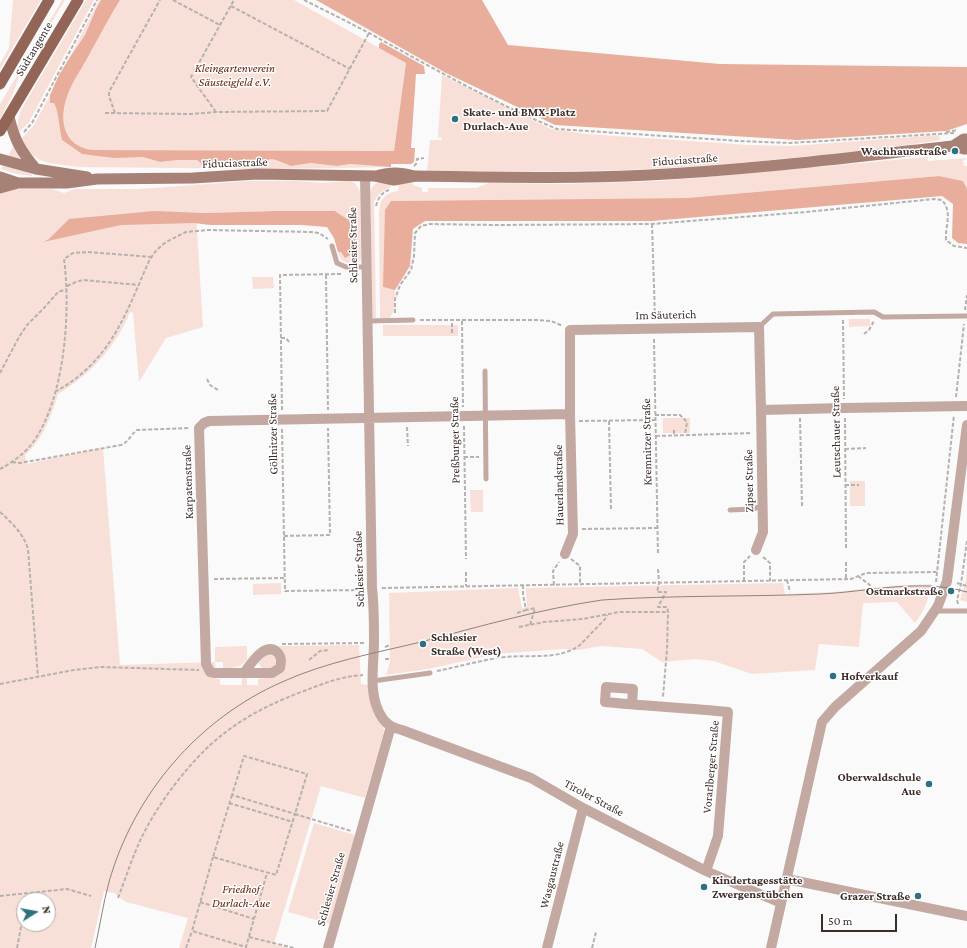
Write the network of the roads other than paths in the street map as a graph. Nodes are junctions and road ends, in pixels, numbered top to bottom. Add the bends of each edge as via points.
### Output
1 (49, 0) edge
2 (78, 0) edge
3 (0, 84) edge
4 (9, 117) junction
5 (0, 131) edge
6 (967, 139) edge
7 (953, 146) junction
8 (967, 149) edge
9 (0, 159) edge
10 (36, 169) junction
11 (370, 176) junction
12 (416, 176) junction
13 (0, 177) edge
14 (97, 179) junction
15 (18, 183) junction
16 (0, 188) edge
17 (332, 246) road end
18 (366, 267) junction
19 (966, 316) edge
20 (413, 320) road end
21 (367, 321) junction
22 (759, 327) junction
23 (485, 371) dead end
24 (967, 406) edge
25 (761, 410) junction
26 (485, 416) junction
27 (570, 418) junction
28 (369, 419) junction
29 (967, 424) edge
30 (486, 479) dead end
31 (763, 506) junction
32 (730, 510) dead end
33 (756, 550) road end
34 (565, 554) road end
35 (936, 611) junction
36 (967, 611) edge
37 (244, 673) dead end
38 (430, 673) road end
39 (373, 681) junction
40 (632, 704) dead end
41 (391, 726) junction
42 (583, 808) junction
43 (706, 871) junction
44 (787, 879) junction
45 (781, 902) junction
46 (967, 916) edge
47 (328, 948) edge
48 (547, 948) edge
49 (771, 948) edge

1 - 3 main road, Südtangente
2 - 4 main road, Südtangente
4 - 5 main road, Südtangente
4 - 10 main road via 15,140
6 - 7 main road, Fiduciastraße
7 - 8 main road, Fiduciastraße
7 - 12 main road, Fiduciastraße via 788,164 649,175
9 - 10 main road, Fiduciastraße
10 - 14 main road, Fiduciastraße
11 - 12 main road, Fiduciastraße via 394,180
11 - 12 main road, Fiduciastraße via 400,172
11 - 14 main road, Fiduciastraße via 257,174
11 - 18 street, Schlesier Straße
13 - 15 main road, Fiduciastraße
14 - 15 main road, Fiduciastraße via 67,183
15 - 16 main road
17 - 18 lane via 337,263 346,267
18 - 21 street, Schlesier Straße
19 - 22 lane via 883,317 874,312 773,314
20 - 21 lane
21 - 28 street, Schlesier Straße
22 - 25 street
22 - 27 street, Im Säuterich via 570,330
23 - 26 lane
24 - 25 street
25 - 31 street, Zipser Straße
26 - 27 street
26 - 28 street
26 - 30 lane
27 - 34 street, Hauerlandstraße via 573,534
28 - 37 street, Karpatenstraße via 209,421 199,428 206,664 210,672 215,674
28 - 39 street, Schlesier Straße via 374,608
29 - 35 street via 948,573
31 - 32 lane
31 - 33 street, Zipser Straße via 763,532
35 - 36 lane
35 - 44 street via 921,631 835,707 822,722
38 - 39 lane
39 - 41 street, Schlesier Straße via 376,705 384,720
40 - 43 street, Vorarlberger Straße via 728,712 718,836
41 - 42 street, Tiroler Straße via 532,778
41 - 47 street, Schlesier Straße
42 - 43 street, Tiroler Straße
42 - 48 street, Wasgaustraße
43 - 45 street, Tiroler Straße
44 - 45 street
44 - 46 street
45 - 49 street

